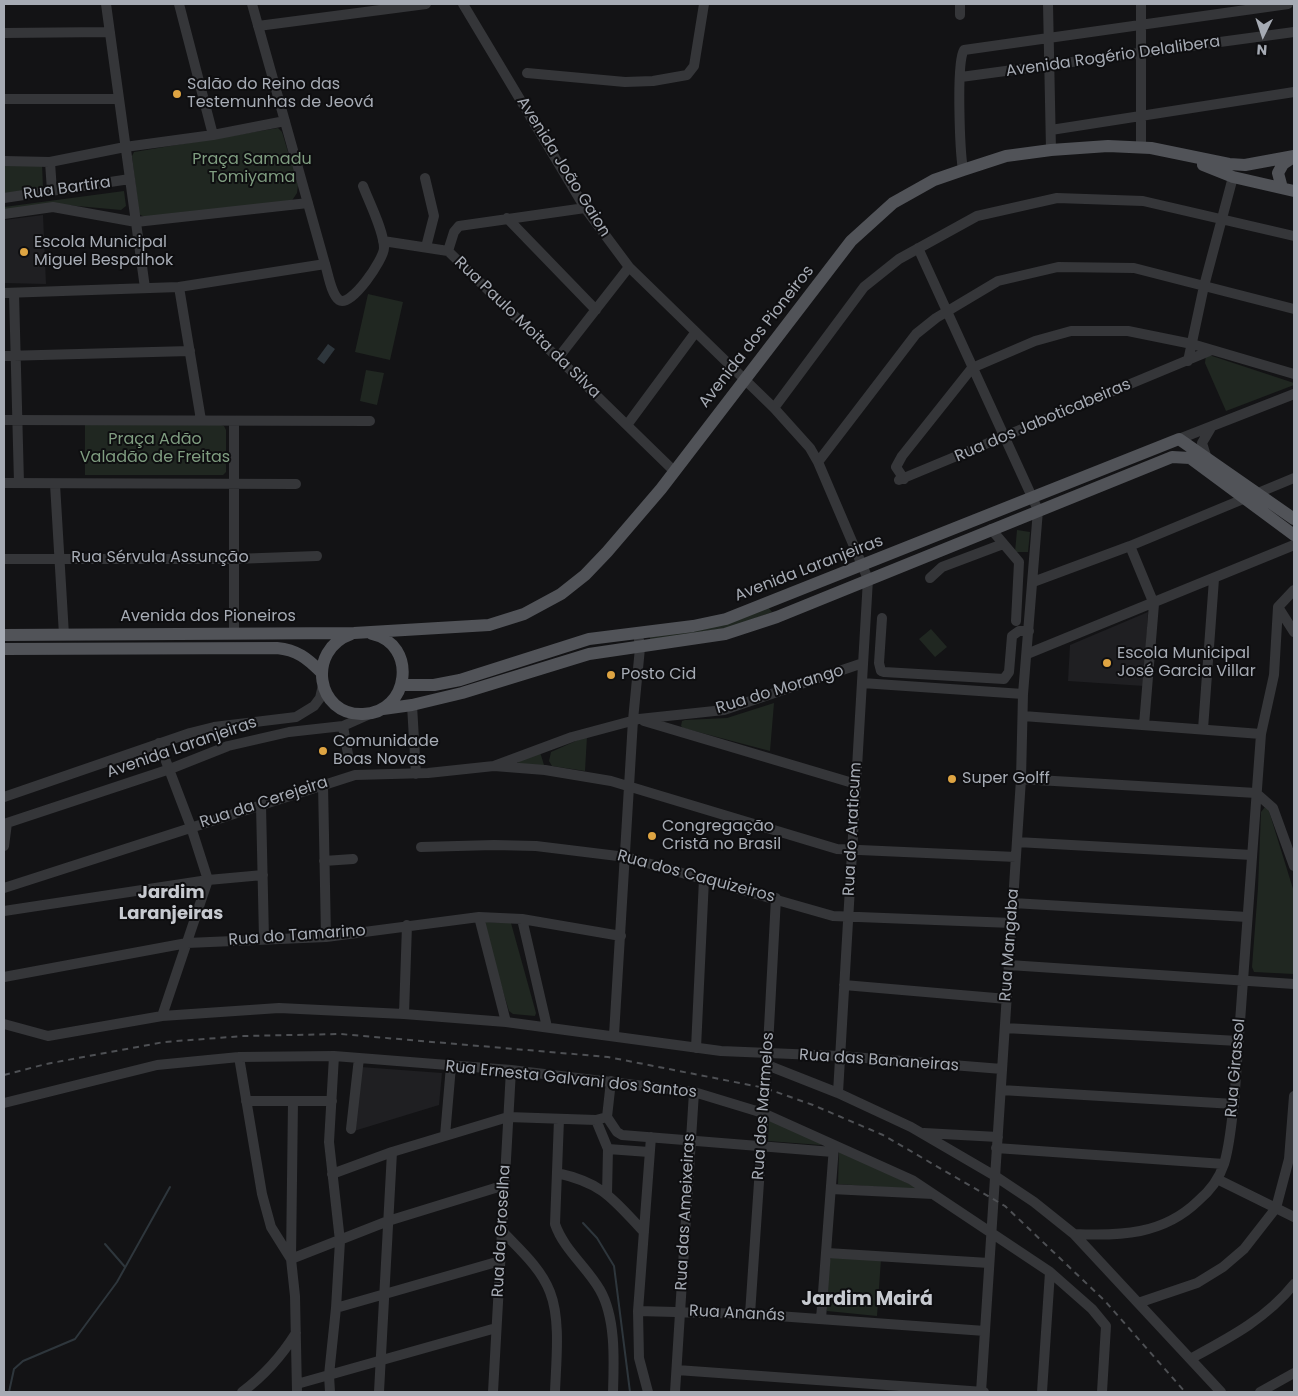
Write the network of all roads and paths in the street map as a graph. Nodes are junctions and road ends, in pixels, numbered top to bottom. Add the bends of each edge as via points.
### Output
1 (106, 4) edge
2 (179, 4) edge
3 (252, 4) edge
4 (426, 4) edge
5 (463, 4) edge
6 (704, 4) edge
7 (960, 4) edge
8 (1048, 4) edge
9 (1141, 4) edge
10 (1288, 4) edge
11 (960, 15) dead end
12 (1141, 25) junction
13 (258, 26) junction
14 (4, 32) edge
15 (110, 32) junction
16 (1294, 32) edge
17 (1049, 38) junction
18 (1140, 53) junction
19 (1050, 66) junction
20 (527, 73) dead end
21 (961, 77) junction
22 (1294, 92) edge
23 (4, 99) edge
24 (119, 99) junction
25 (1140, 116) junction
26 (285, 121) junction
27 (1051, 130) junction
28 (213, 135) junction
29 (126, 147) junction
30 (1141, 148) junction
31 (1051, 150) junction
32 (1172, 153) junction
33 (1294, 156) edge
34 (4, 161) edge
35 (50, 162) junction
36 (1245, 165) junction
37 (962, 170) junction
38 (1234, 177) junction
39 (425, 178) dead end
40 (130, 179) junction
41 (363, 186) dead end
42 (1288, 189) edge
43 (52, 191) junction
44 (4, 198) edge
45 (308, 203) junction
46 (585, 208) junction
47 (4, 214) edge
48 (507, 218) junction
49 (1222, 218) junction
50 (136, 222) junction
51 (1294, 236) edge
52 (383, 241) junction
53 (426, 247) junction
54 (918, 248) junction
55 (448, 252) junction
56 (325, 264) junction
57 (629, 268) junction
58 (1204, 286) junction
59 (179, 287) junction
60 (145, 288) junction
61 (9, 293) edge
62 (1294, 309) edge
63 (596, 310) junction
64 (946, 311) junction
65 (695, 333) junction
66 (1192, 344) junction
67 (1212, 350) junction
68 (190, 351) junction
69 (4, 356) edge
70 (16, 356) junction
71 (558, 358) junction
72 (1188, 361) junction
73 (972, 368) junction
74 (1294, 374) edge
75 (744, 379) junction
76 (1294, 394) edge
77 (774, 408) junction
78 (4, 420) edge
79 (17, 420) junction
80 (201, 420) junction
81 (234, 421) junction
82 (370, 421) dead end
83 (627, 426) junction
84 (1212, 426) junction
85 (1004, 436) junction
86 (1179, 439) junction
87 (1207, 459) junction
88 (818, 462) junction
89 (674, 472) junction
90 (1294, 478) edge
91 (4, 483) edge
92 (18, 483) junction
93 (55, 484) junction
94 (296, 484) dead end
95 (234, 485) junction
96 (1257, 493) junction
97 (1243, 499) junction
98 (1035, 504) junction
99 (1294, 519) edge
100 (991, 529) junction
101 (1294, 536) edge
102 (1003, 544) junction
103 (1294, 545) edge
104 (1130, 546) junction
105 (317, 556) dead end
106 (59, 558) junction
107 (4, 559) edge
108 (234, 559) junction
109 (862, 566) junction
110 (930, 578) dead end
111 (1214, 579) junction
112 (868, 580) junction
113 (1033, 582) junction
114 (1294, 590) edge
115 (1154, 604) junction
116 (1278, 608) junction
117 (882, 618) dead end
118 (1016, 621) dead end
119 (412, 630) junction
120 (1029, 631) junction
121 (637, 632) junction
122 (1294, 632) edge
123 (234, 633) junction
124 (359, 633) junction
125 (4, 635) edge
126 (64, 635) junction
127 (640, 648) junction
128 (4, 649) edge
129 (398, 651) junction
130 (1027, 654) junction
131 (863, 664) junction
132 (321, 672) junction
133 (862, 683) junction
134 (323, 685) junction
135 (402, 685) junction
136 (1023, 694) junction
137 (412, 705) junction
138 (378, 711) junction
139 (1023, 716) junction
140 (636, 720) junction
141 (1144, 725) junction
142 (343, 726) junction
143 (1203, 729) junction
144 (1261, 734) junction
145 (159, 743) junction
146 (349, 760) dead end
147 (494, 766) junction
148 (170, 769) junction
149 (416, 774) junction
150 (1021, 779) junction
151 (323, 784) junction
152 (856, 784) junction
153 (631, 787) junction
154 (1256, 793) junction
155 (4, 797) edge
156 (261, 805) junction
157 (5, 823) edge
158 (191, 826) junction
159 (1017, 842) junction
160 (4, 846) edge
161 (421, 847) dead end
162 (853, 848) junction
163 (1252, 855) junction
164 (626, 857) junction
165 (1016, 857) junction
166 (353, 859) dead end
167 (324, 861) junction
168 (1294, 866) edge
169 (263, 875) junction
170 (704, 879) junction
171 (208, 880) junction
172 (4, 888) edge
173 (776, 898) junction
174 (1013, 903) junction
175 (4, 911) edge
176 (849, 915) junction
177 (1247, 917) junction
178 (479, 918) junction
179 (522, 919) junction
180 (1012, 923) junction
181 (408, 925) junction
182 (621, 936) junction
183 (326, 937) junction
184 (264, 939) junction
185 (187, 943) junction
186 (1009, 965) junction
187 (4, 977) edge
188 (1243, 979) junction
189 (1294, 984) edge
190 (844, 985) junction
191 (1007, 999) junction
192 (404, 1014) junction
193 (162, 1016) junction
194 (506, 1022) junction
195 (4, 1024) edge
196 (546, 1027) junction
197 (1005, 1028) junction
198 (614, 1035) junction
199 (1238, 1041) junction
200 (696, 1048) junction
201 (768, 1054) junction
202 (334, 1056) junction
203 (840, 1056) junction
204 (239, 1057) junction
205 (359, 1058) junction
206 (767, 1065) junction
207 (451, 1066) junction
208 (511, 1070) junction
209 (1002, 1070) junction
210 (611, 1082) junction
211 (1000, 1090) junction
212 (694, 1092) junction
213 (838, 1093) junction
214 (1294, 1096) edge
215 (246, 1101) junction
216 (293, 1101) junction
217 (332, 1101) junction
218 (4, 1103) edge
219 (1234, 1104) junction
220 (763, 1113) junction
221 (508, 1117) junction
222 (607, 1117) junction
223 (559, 1119) junction
224 (596, 1120) junction
225 (351, 1129) dead end
226 (922, 1133) junction
227 (445, 1136) junction
228 (651, 1137) junction
229 (998, 1137) junction
230 (690, 1141) junction
231 (761, 1146) junction
232 (834, 1148) junction
233 (996, 1148) junction
234 (608, 1149) junction
235 (392, 1152) junction
236 (649, 1152) junction
237 (1224, 1164) junction
238 (557, 1173) junction
239 (332, 1174) junction
240 (994, 1176) junction
241 (1217, 1179) junction
242 (504, 1185) junction
243 (831, 1189) junction
244 (607, 1194) junction
245 (935, 1194) junction
246 (1276, 1208) junction
247 (1294, 1217) edge
248 (388, 1221) junction
249 (502, 1231) junction
250 (644, 1232) junction
251 (990, 1232) junction
252 (1074, 1234) junction
253 (340, 1241) junction
254 (827, 1253) junction
255 (291, 1259) junction
256 (500, 1261) junction
257 (989, 1263) junction
258 (1050, 1272) junction
259 (1294, 1284) edge
260 (384, 1294) junction
261 (1138, 1303) junction
262 (336, 1308) junction
263 (638, 1311) junction
264 (680, 1312) junction
265 (750, 1314) junction
266 (822, 1319) junction
267 (496, 1328) junction
268 (984, 1331) junction
269 (296, 1333) junction
270 (1190, 1359) junction
271 (380, 1361) junction
272 (677, 1370) junction
273 (1294, 1374) edge
274 (329, 1375) junction
275 (259, 1380) junction
276 (297, 1388) edge
277 (242, 1392) edge
278 (259, 1392) edge
279 (330, 1392) edge
280 (379, 1392) edge
281 (493, 1392) edge
282 (555, 1392) edge
283 (613, 1392) edge
284 (648, 1392) edge
285 (675, 1392) edge
286 (980, 1392) edge
287 (984, 1392) edge
288 (1042, 1392) edge
289 (1102, 1392) edge
290 (1221, 1392) edge
291 (1260, 1392) edge

1 - 15 street
2 - 28 street
3 - 13 street
4 - 13 street
5 - 46 street, Avenida João Gaion
6 - 20 street via 694,66 687,75 625,82
7 - 11 street
8 - 17 street
9 - 12 street
10 - 12 street, Avenida Rogério Delalibera
12 - 17 street, Avenida Rogério Delalibera
12 - 18 street
13 - 26 street
14 - 15 street
15 - 24 street
16 - 18 street, Avenida Rogério Delalibera
17 - 19 street
17 - 21 street, Avenida Rogério Delalibera via 964,50
18 - 19 street, Avenida Rogério Delalibera
18 - 25 street
19 - 21 street, Avenida Rogério Delalibera
19 - 27 street
21 - 37 street
22 - 25 street
23 - 24 street
24 - 29 street
25 - 27 street
25 - 30 street
26 - 28 street
26 - 45 street
27 - 31 street
28 - 29 street
29 - 35 street
29 - 40 street
30 - 31 main road, Avenida dos Pioneiros via 1108,146
30 - 32 main road, Avenida dos Pioneiros
31 - 37 main road, Avenida dos Pioneiros via 1006,156
32 - 36 main road
32 - 38 main road
33 - 36 main road
33 - 42 main road via 1283,164 1278,173
34 - 35 street
35 - 43 street
36 - 38 main road
37 - 75 main road, Avenida dos Pioneiros via 934,180 893,203 851,241
38 - 42 main road
38 - 49 street
39 - 53 street via 434,216
40 - 43 street, Rua Bartira
40 - 50 street
41 - 52 street
43 - 44 street, Rua Bartira
45 - 50 street, Rua Bartira
45 - 56 street
46 - 48 street
46 - 57 street, Avenida João Gaion
47 - 50 street, Rua Bartira via 53,207
48 - 55 street via 459,226
48 - 63 street
49 - 51 street
49 - 54 street via 1144,200 1057,198 977,216
49 - 58 street
50 - 60 street
52 - 53 street, Rua Paulo Moita da Silva
52 - 56 street via 384,252 351,299 338,299
53 - 55 street, Rua Paulo Moita da Silva
54 - 64 street
54 - 77 street via 864,287
55 - 71 street, Rua Paulo Moita da Silva
56 - 59 street
57 - 63 street
57 - 65 street, Avenida João Gaion
58 - 62 street
58 - 64 street via 1134,268 1058,267 998,281
58 - 66 street
59 - 60 street
59 - 68 street
60 - 61 street
61 - 70 street
63 - 71 street
64 - 73 street
64 - 88 street via 920,330 896,358
65 - 75 street, Avenida João Gaion
65 - 83 street
66 - 67 street
66 - 72 street
66 - 73 street via 1128,331 1071,331 1035,341
67 - 72 street, Rua dos Jaboticabeiras
67 - 74 street
68 - 70 street
68 - 80 street
69 - 70 street
70 - 79 street
71 - 83 street, Rua Paulo Moita da Silva
72 - 85 street, Rua dos Jaboticabeiras
73 - 85 street
73 - 85 street, Rua dos Jaboticabeiras via 902,456 896,467 901,480
75 - 77 street, Avenida João Gaion
75 - 89 main road, Avenida dos Pioneiros
76 - 84 street, Avenida Laranjeiras
77 - 88 street, Avenida João Gaion via 810,448
78 - 79 street
79 - 80 street
79 - 92 street
80 - 81 street
81 - 82 street
81 - 95 street
83 - 89 street, Rua Paulo Moita da Silva
84 - 86 street, Avenida Laranjeiras
84 - 87 street via 1202,443
85 - 98 street
86 - 87 main road
86 - 98 main road, Avenida Laranjeiras
87 - 96 main road
88 - 109 street, Rua do Araticum
89 - 119 main road, Avenida dos Pioneiros via 607,552 561,594 524,614 489,625
90 - 96 street
91 - 92 street
92 - 93 street
93 - 95 street
93 - 106 street
94 - 95 street
95 - 108 street
96 - 97 street
96 - 99 main road
97 - 98 main road, Avenida Laranjeiras via 1190,458 1172,457
97 - 101 main road
97 - 104 street
98 - 100 main road, Avenida Laranjeiras
98 - 109 main road, Avenida Laranjeiras
98 - 113 street, Rua Mangaba
100 - 102 street
100 - 112 main road, Avenida Laranjeiras
102 - 110 street via 942,568
102 - 118 street via 1019,562
103 - 111 street
104 - 113 street
104 - 115 street
105 - 108 street, Rua Sérvula Assunção
106 - 107 street, Rua Sérvula Assunção
106 - 108 street, Rua Sérvula Assunção
106 - 126 street
108 - 123 street
109 - 112 street, Rua do Araticum
109 - 121 main road, Avenida Laranjeiras via 726,619
111 - 115 street
111 - 143 street
112 - 127 main road, Avenida Laranjeiras via 725,634
112 - 131 street, Rua do Araticum
113 - 120 street, Rua Mangaba
114 - 116 street
115 - 130 street
115 - 141 street
116 - 122 street
116 - 144 street, Rua Girassol via 1274,675
117 - 120 street via 879,663 884,672 1004,679 1009,672 1012,636 1019,631
119 - 124 main road, Avenida dos Pioneiros
119 - 129 main road
120 - 130 street, Rua Mangaba
121 - 127 street
121 - 135 main road, Avenida Laranjeiras via 589,639 460,680 434,685
123 - 124 main road, Avenida dos Pioneiros
123 - 126 main road, Avenida dos Pioneiros
124 - 129 main road via 383,638
124 - 132 main road via 334,643
125 - 126 main road, Avenida dos Pioneiros
127 - 137 main road, Avenida Laranjeiras via 589,654 484,687
127 - 140 street
128 - 132 main road, Avenida dos Pioneiros via 293,649
129 - 135 main road via 403,668
130 - 136 street, Rua Mangaba
131 - 133 street, Rua do Araticum
131 - 140 street, Rua do Morango via 724,710
132 - 134 main road
133 - 136 street
133 - 152 street, Rua do Araticum
134 - 138 main road via 342,709 352,713
134 - 145 street, Avenida Laranjeiras via 314,706 296,717 214,727
135 - 138 main road via 395,698
136 - 139 street, Rua Mangaba
137 - 138 main road, Avenida Laranjeiras
137 - 149 street
138 - 142 street, Avenida Laranjeiras
139 - 141 street
139 - 150 street, Rua Mangaba
140 - 147 street, Rua do Morango via 549,744
140 - 152 street
140 - 153 street
141 - 143 street
142 - 146 street
142 - 148 street, Avenida Laranjeiras via 258,737
143 - 144 street
144 - 154 street, Rua Girassol
145 - 148 street
145 - 155 street, Avenida Laranjeiras
147 - 149 street, Rua da Cerejeira
147 - 153 street, Rua da Cerejeira via 545,770
148 - 157 street, Avenida Laranjeiras
148 - 158 street
149 - 151 street, Rua da Cerejeira via 355,775
150 - 154 street
150 - 159 street, Rua Mangaba
151 - 156 street, Rua da Cerejeira
151 - 167 street
152 - 162 street, Rua do Araticum
153 - 162 street, Rua da Cerejeira via 837,849
153 - 164 street
154 - 163 street, Rua Girassol
154 - 168 street via 1272,808
156 - 158 street, Rua da Cerejeira
156 - 169 street
157 - 160 street
158 - 171 street
158 - 172 street, Rua da Cerejeira
159 - 163 street
159 - 165 street, Rua Mangaba
161 - 164 street, Rua dos Caquizeiros via 536,846
162 - 165 street, Rua da Cerejeira
162 - 176 street, Rua do Araticum
163 - 177 street, Rua Girassol
164 - 170 street, Rua dos Caquizeiros
164 - 182 street
165 - 174 street, Rua Mangaba
166 - 167 street
167 - 183 street
169 - 171 street
169 - 184 street
170 - 173 street, Rua dos Caquizeiros
170 - 200 street
171 - 175 street
171 - 185 street
173 - 176 street, Rua dos Caquizeiros via 821,914
173 - 201 street, Rua dos Marmelos
174 - 177 street
174 - 180 street, Rua Mangaba
176 - 180 street, Rua dos Caquizeiros
176 - 190 street, Rua do Araticum
177 - 188 street, Rua Girassol
178 - 179 street, Rua do Tamarino
178 - 181 street, Rua do Tamarino
178 - 194 street
179 - 182 street, Rua do Tamarino
179 - 196 street
180 - 186 street, Rua Mangaba
181 - 183 street, Rua do Tamarino
181 - 192 street
182 - 198 street
183 - 184 street, Rua do Tamarino
184 - 185 street, Rua do Tamarino
185 - 187 street, Rua do Tamarino
185 - 193 street
186 - 188 street
186 - 191 street, Rua Mangaba
188 - 189 street
188 - 199 street, Rua Girassol
190 - 191 street
190 - 203 street, Rua do Araticum
191 - 197 street, Rua Mangaba
192 - 193 street, Rua das Bananeiras via 279,1008
192 - 194 street, Rua das Bananeiras
193 - 195 street, Rua das Bananeiras via 48,1036
194 - 196 street, Rua das Bananeiras
196 - 198 street, Rua das Bananeiras
197 - 199 street
197 - 209 street, Rua Mangaba
198 - 200 street, Rua das Bananeiras
199 - 219 street, Rua Girassol
200 - 201 street, Rua das Bananeiras
201 - 203 street, Rua das Bananeiras
201 - 206 street, Rua dos Marmelos
202 - 204 street, Rua Ernesta Galvani dos Santos
202 - 205 street, Rua Ernesta Galvani dos Santos
202 - 217 street
203 - 209 street, Rua das Bananeiras
203 - 213 street, Rua do Araticum
204 - 215 street
204 - 218 street, Rua Ernesta Galvani dos Santos via 157,1066
205 - 207 street, Rua Ernesta Galvani dos Santos
205 - 225 street
206 - 213 street
206 - 220 street, Rua dos Marmelos
207 - 208 street, Rua Ernesta Galvani dos Santos
207 - 227 street
208 - 210 street, Rua Ernesta Galvani dos Santos
208 - 221 street, Rua da Groselha
209 - 211 street, Rua Mangaba
210 - 212 street, Rua Ernesta Galvani dos Santos
210 - 222 street
211 - 219 street
211 - 229 street, Rua Mangaba
212 - 220 street, Rua Ernesta Galvani dos Santos
212 - 230 street, Rua das Ameixeiras
213 - 226 street
214 - 246 street via 1289,1159
215 - 216 street
215 - 255 street via 271,1228
216 - 217 street
216 - 255 street
217 - 239 street via 329,1142
219 - 237 street, Rua Girassol
220 - 231 street, Rua dos Marmelos
220 - 232 street, Rua Ernesta Galvani dos Santos
221 - 223 street
221 - 227 street
221 - 242 street, Rua da Groselha
222 - 224 street
222 - 228 street via 622,1135
223 - 224 street
223 - 238 street
224 - 234 street
226 - 229 street
226 - 240 street
227 - 235 street
228 - 230 street
228 - 236 street
229 - 233 street, Rua Mangaba
230 - 231 street
230 - 264 street, Rua das Ameixeiras
231 - 232 street
231 - 265 street, Rua dos Marmelos
232 - 243 street
232 - 245 street, Rua Ernesta Galvani dos Santos via 912,1180
233 - 237 street
233 - 240 street, Rua Mangaba
234 - 236 street
234 - 244 street
235 - 239 street
235 - 248 street
236 - 250 street
237 - 241 street, Rua Girassol
238 - 244 street via 583,1179
238 - 283 street via 555,1224 559,1236 601,1291 614,1344
239 - 253 street
240 - 251 street, Rua Mangaba
240 - 252 street
241 - 246 street
241 - 252 street, Rua Girassol via 1188,1212 1155,1229 1109,1236
242 - 248 street
242 - 249 street, Rua da Groselha
243 - 245 street
243 - 254 street
244 - 250 street
245 - 251 street, Rua Ernesta Galvani dos Santos
246 - 247 street
246 - 261 street via 1244,1249 1223,1267 1197,1283
248 - 253 street
248 - 260 street
249 - 256 street, Rua da Groselha
249 - 282 street via 529,1259 550,1292 557,1334
250 - 263 street
251 - 257 street, Rua Mangaba
251 - 258 street, Rua Ernesta Galvani dos Santos
252 - 261 street
253 - 255 street
253 - 262 street
254 - 257 street
254 - 266 street
255 - 269 street
256 - 260 street
256 - 267 street, Rua da Groselha
257 - 268 street, Rua Mangaba
258 - 288 street
258 - 289 street, Rua Ernesta Galvani dos Santos via 1092,1309 1106,1326
259 - 270 street via 1249,1326
260 - 262 street
260 - 271 street
261 - 270 street
262 - 274 street
263 - 264 street, Rua Ananás
263 - 284 street via 639,1358
264 - 265 street, Rua Ananás
264 - 272 street, Rua das Ameixeiras
265 - 266 street, Rua Ananás
266 - 268 street, Rua Ananás
267 - 271 street
267 - 281 street, Rua da Groselha
268 - 286 street, Rua Mangaba
269 - 275 street via 279,1359
269 - 276 street
270 - 290 street
271 - 274 street
271 - 280 street
272 - 285 street, Rua das Ameixeiras
272 - 286 street
273 - 291 street
274 - 276 street
274 - 279 street
275 - 277 street
275 - 278 street
286 - 287 street

